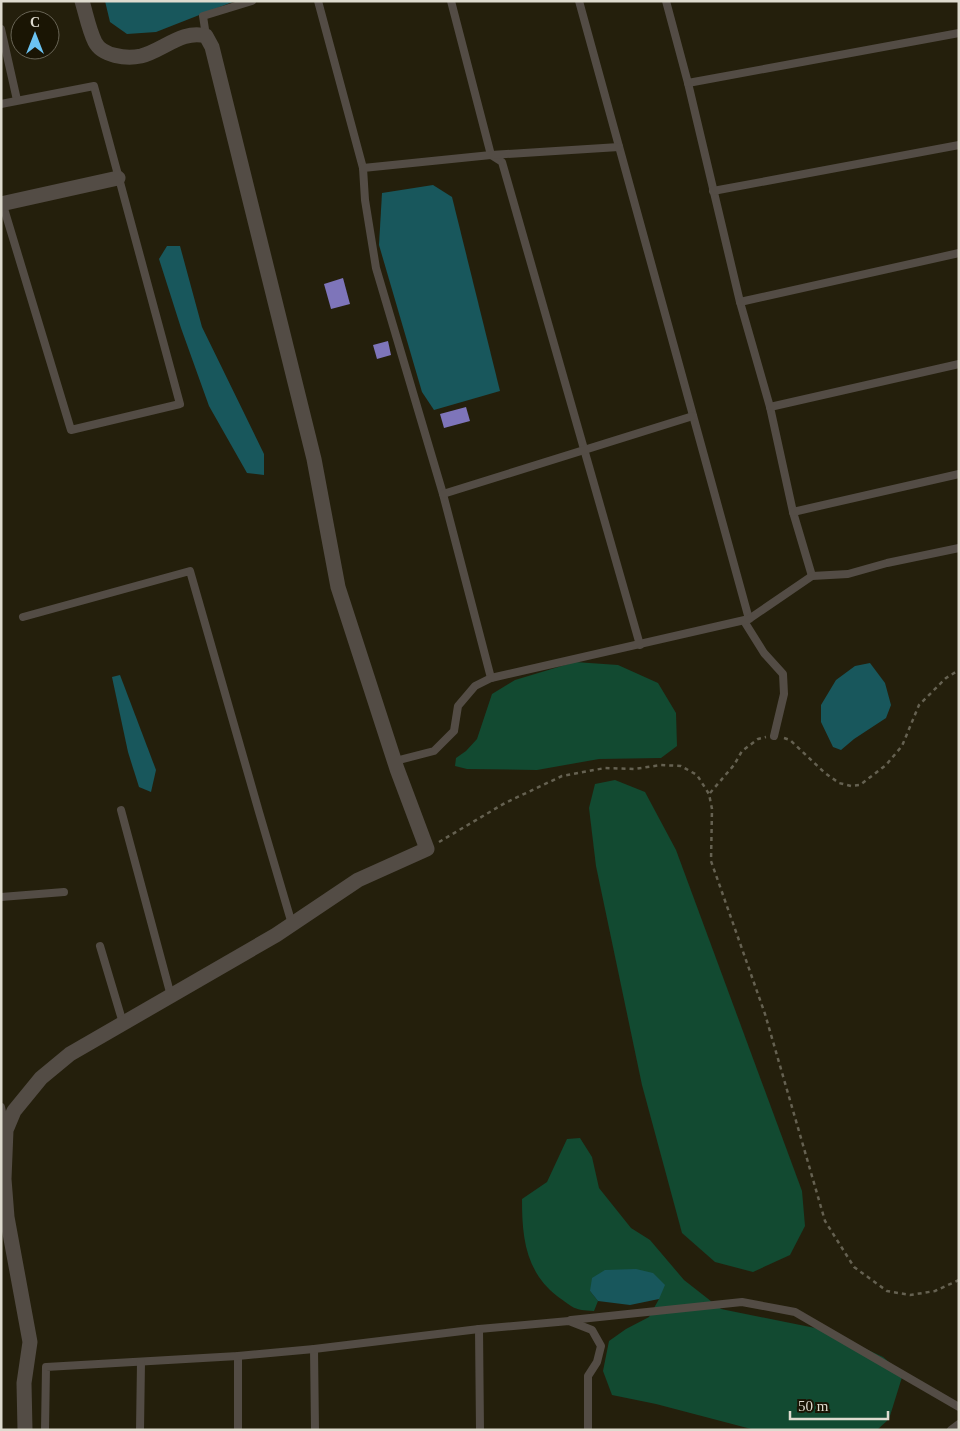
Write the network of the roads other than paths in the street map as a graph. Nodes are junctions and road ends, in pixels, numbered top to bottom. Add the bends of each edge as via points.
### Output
1 (82, 1) edge
2 (252, 1) edge
3 (318, 1) edge
4 (451, 1) edge
5 (579, 1) edge
6 (666, 1) edge
7 (2, 32) edge
8 (959, 33) edge
9 (206, 36) junction
10 (688, 83) junction
11 (18, 100) junction
12 (1, 104) edge
13 (959, 145) edge
14 (619, 148) junction
15 (491, 155) junction
16 (363, 168) junction
17 (118, 178) junction
18 (713, 191) junction
19 (2, 202) edge
20 (959, 253) edge
21 (740, 302) junction
22 (959, 364) edge
23 (770, 407) junction
24 (692, 416) junction
25 (584, 451) junction
26 (959, 474) edge
27 (443, 494) junction
28 (793, 512) junction
29 (959, 548) edge
30 (812, 576) junction
31 (23, 617) dead end
32 (747, 620) junction
33 (640, 645) junction
34 (491, 678) junction
35 (774, 736) road end
36 (395, 761) junction
37 (121, 810) dead end
38 (64, 892) dead end
39 (1, 897) edge
40 (292, 924) junction
41 (100, 946) dead end
42 (171, 996) junction
43 (123, 1023) junction
44 (1, 1107) edge
45 (6, 1130) junction
46 (4, 1216) edge
47 (569, 1321) junction
48 (479, 1330) junction
49 (314, 1349) junction
50 (238, 1356) junction
51 (140, 1362) junction
52 (959, 1407) edge
53 (959, 1424) edge
54 (25, 1430) edge
55 (45, 1430) edge
56 (140, 1430) edge
57 (238, 1430) edge
58 (315, 1430) edge
59 (480, 1430) edge
60 (588, 1430) edge
61 (951, 1430) edge

1 - 9 street via 96,44 112,56 140,56 196,33
2 - 9 lane via 203,16
3 - 16 lane
4 - 15 lane
5 - 14 lane
6 - 10 lane
7 - 11 lane
8 - 10 lane
9 - 36 street via 212,47 314,459 338,587
10 - 18 lane
11 - 12 lane
11 - 17 lane via 94,86
13 - 18 lane
14 - 15 lane
14 - 24 lane
15 - 16 lane
15 - 25 lane via 502,162
16 - 27 lane via 376,268
17 - 19 street
17 - 19 lane via 180,404 71,430
18 - 21 lane
20 - 21 lane
21 - 23 lane
22 - 23 lane
23 - 28 lane
24 - 25 lane
24 - 32 lane
25 - 27 lane
25 - 33 lane
26 - 28 lane
27 - 34 lane
28 - 30 lane
29 - 30 lane via 848,574
30 - 32 lane
31 - 40 lane via 190,572
32 - 33 lane
32 - 35 lane via 764,653 783,674 784,694
33 - 34 lane
34 - 36 lane via 475,686 458,706 454,732 434,751
36 - 40 street via 427,849 358,880
37 - 42 lane
38 - 39 lane
40 - 42 street
41 - 43 lane
42 - 43 street
43 - 45 street via 70,1054 41,1078 14,1111
44 - 45 lane
45 - 46 street
46 - 54 street via 30,1342 24,1383
47 - 48 lane
47 - 52 lane via 742,1302 795,1312
47 - 60 lane via 592,1330 601,1346 597,1362 588,1376
48 - 49 lane
48 - 59 lane
49 - 50 lane
49 - 58 lane
50 - 51 lane
50 - 57 lane
51 - 55 lane via 46,1367
51 - 56 lane
53 - 61 lane

